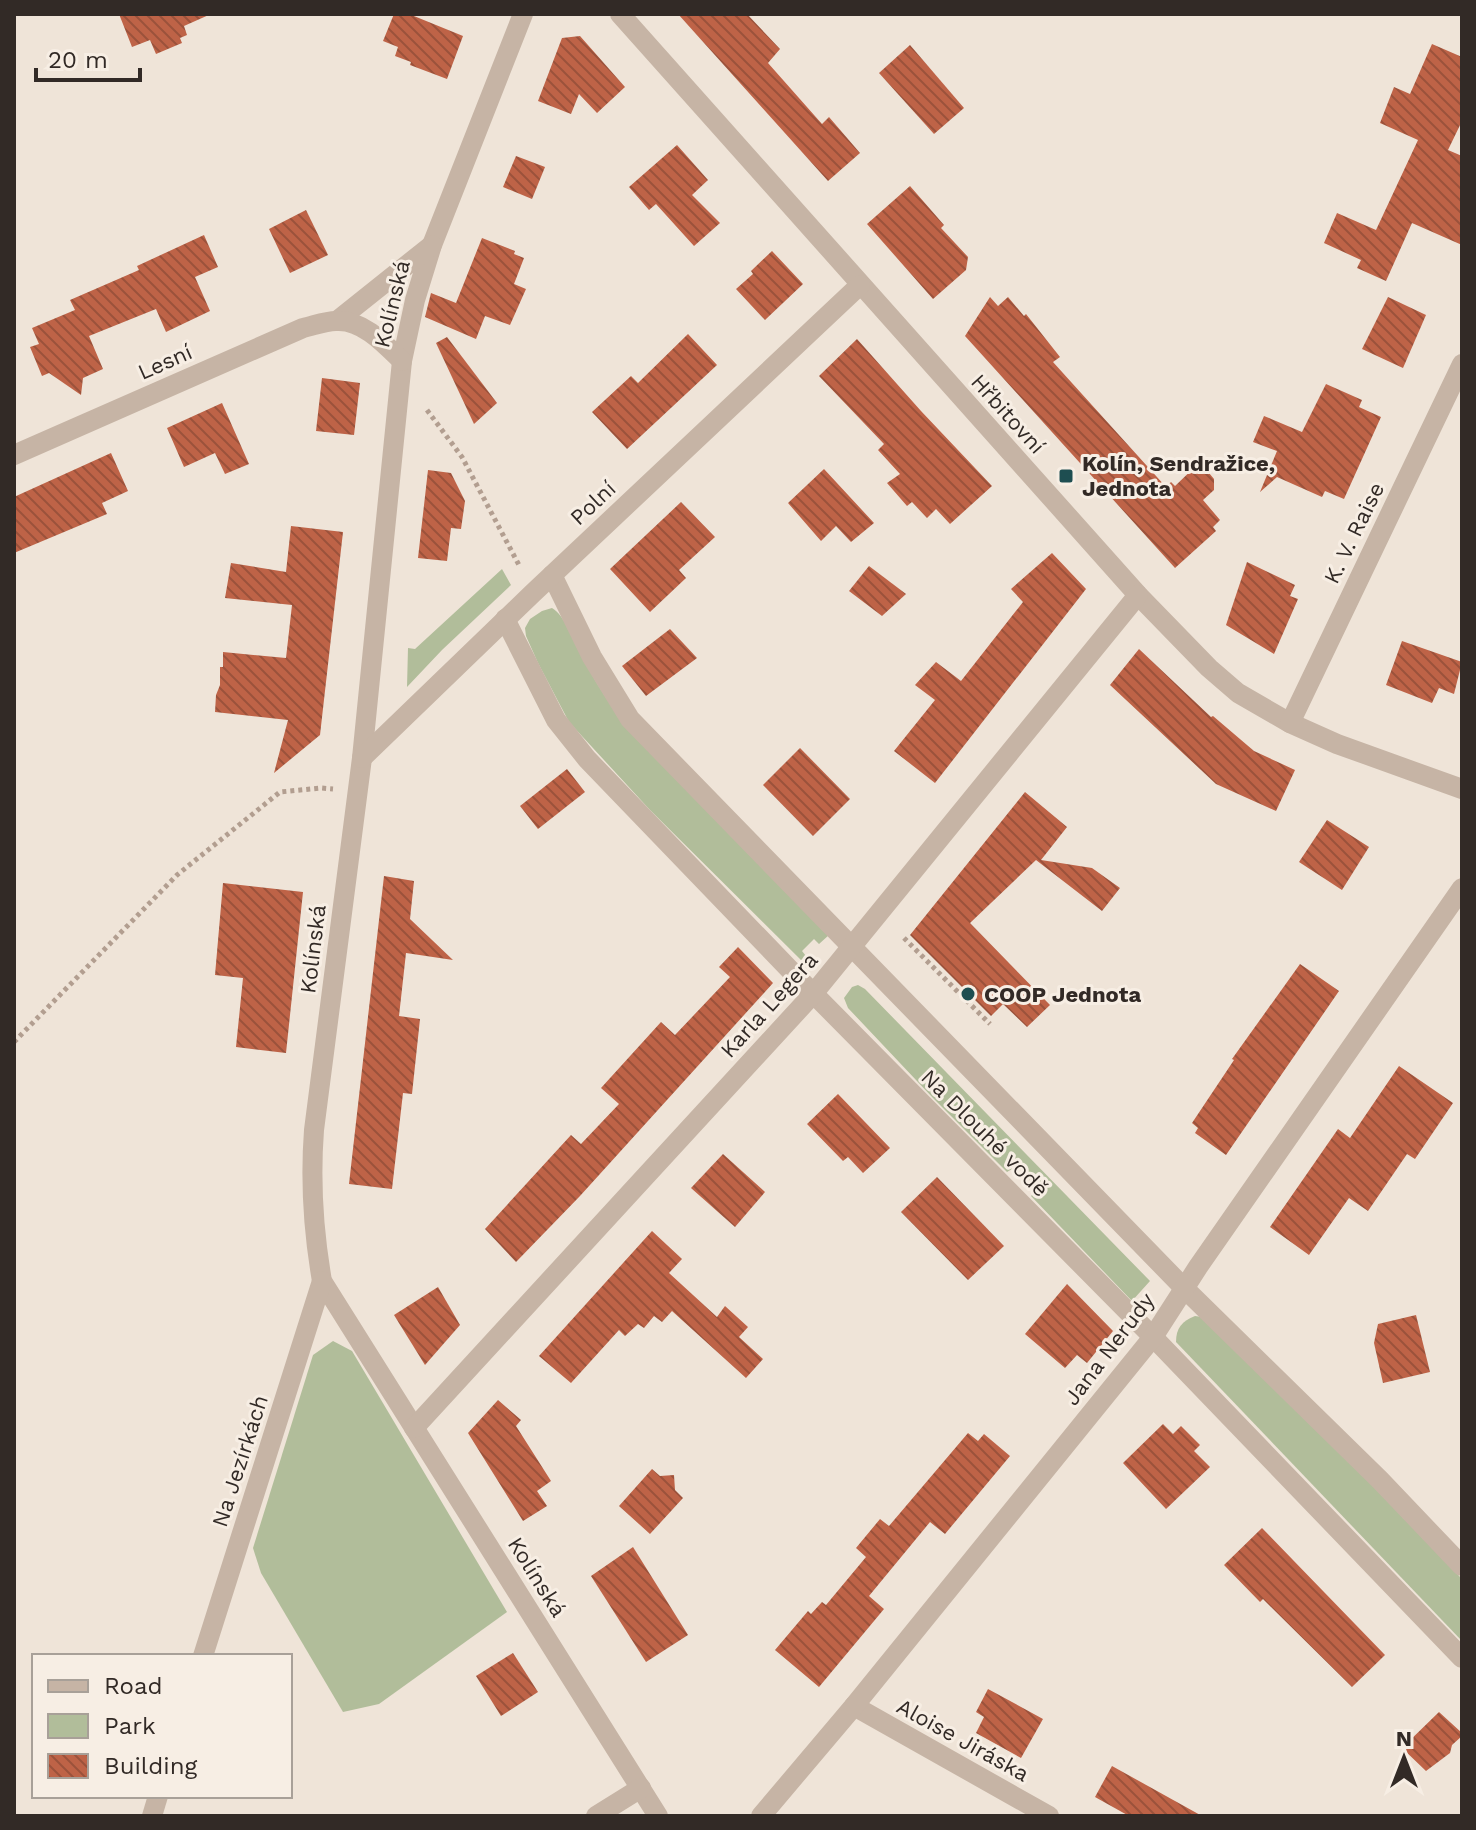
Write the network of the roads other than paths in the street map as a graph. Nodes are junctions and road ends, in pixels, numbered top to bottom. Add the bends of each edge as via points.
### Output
1 (523, 14) edge
2 (620, 14) edge
3 (432, 245) junction
4 (860, 285) junction
5 (338, 320) junction
6 (402, 361) junction
7 (1462, 364) edge
8 (16, 448) edge
9 (552, 575) junction
10 (1138, 595) junction
11 (505, 619) junction
12 (1290, 723) junction
13 (362, 758) junction
14 (1462, 789) edge
15 (1462, 888) edge
16 (852, 948) junction
17 (813, 994) junction
18 (322, 1281) junction
19 (1184, 1288) junction
20 (1153, 1337) junction
21 (414, 1428) junction
22 (1462, 1566) edge
23 (204, 1654) edge
24 (1462, 1658) edge
25 (854, 1706) junction
26 (641, 1788) junction
27 (596, 1816) edge
28 (658, 1816) edge
29 (761, 1816) edge
30 (1049, 1816) edge

1 - 3 street, Kolínská
2 - 4 street, Hřbitovní
3 - 5 street, Lesní
3 - 6 street, Kolínská
4 - 9 street, Polní
4 - 10 street, Hřbitovní
5 - 6 street via 362,328
5 - 8 street, Lesní via 303,328
6 - 13 street, Kolínská
7 - 12 street, K. V. Raise
9 - 11 street, Polní
9 - 16 street, Na Dlouhé vodě via 630,719
10 - 12 street, Hřbitovní via 1238,693
10 - 16 street, Karla Legera
11 - 13 street, Polní
11 - 17 street, Na Dlouhé vodě via 556,720 587,759
12 - 14 street, Hřbitovní
13 - 18 street, Kolínská via 311,1168
15 - 19 street, Jana Nerudy
16 - 17 street, Karla Legera
16 - 19 street, Na Dlouhé vodě
17 - 20 street, Na Dlouhé vodě
17 - 21 street, Karla Legera
18 - 21 street, Kolínská
18 - 23 street, Na Jezírkách
19 - 20 street, Jana Nerudy
19 - 22 street, Na Dlouhé vodě
20 - 24 street, Na Dlouhé vodě
20 - 25 street, Jana Nerudy
21 - 26 street, Kolínská
25 - 29 street, Jana Nerudy
25 - 30 street, Aloise Jiráska
26 - 27 street
26 - 28 street, Kolínská

